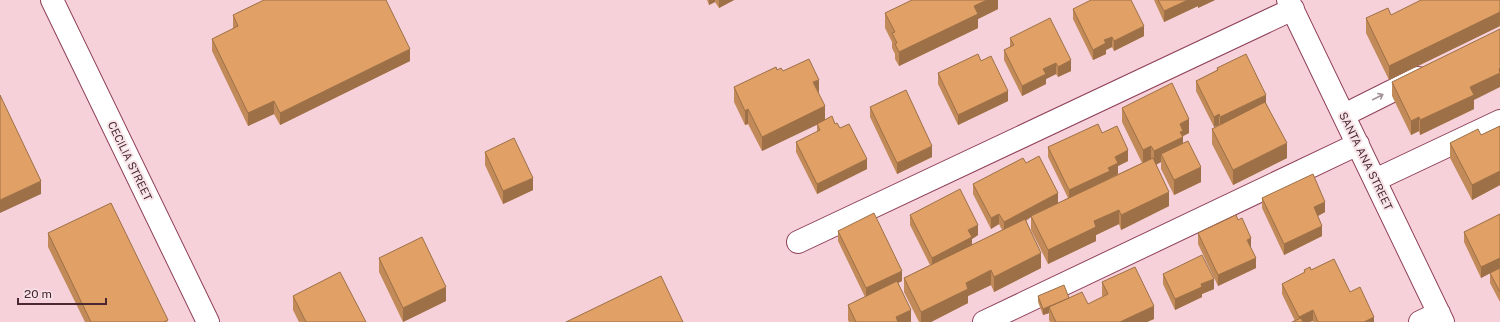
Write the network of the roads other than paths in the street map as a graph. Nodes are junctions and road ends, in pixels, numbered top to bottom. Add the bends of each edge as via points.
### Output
1 (52, 0) edge
2 (1291, 4) edge
3 (1436, 69) edge
4 (1344, 115) junction
5 (1500, 121) edge
6 (1358, 144) junction
7 (1375, 180) junction
8 (798, 242) dead end
9 (1434, 319) edge
10 (208, 322) edge
11 (984, 322) edge

1 - 10 street, CECILIA STREET
2 - 4 street, SANTA ANA STREET
2 - 8 street
4 -> 3 street
4 - 6 street, SANTA ANA STREET
5 - 7 street
6 - 7 street, SANTA ANA STREET
6 - 11 street
7 - 9 street, SANTA ANA STREET

